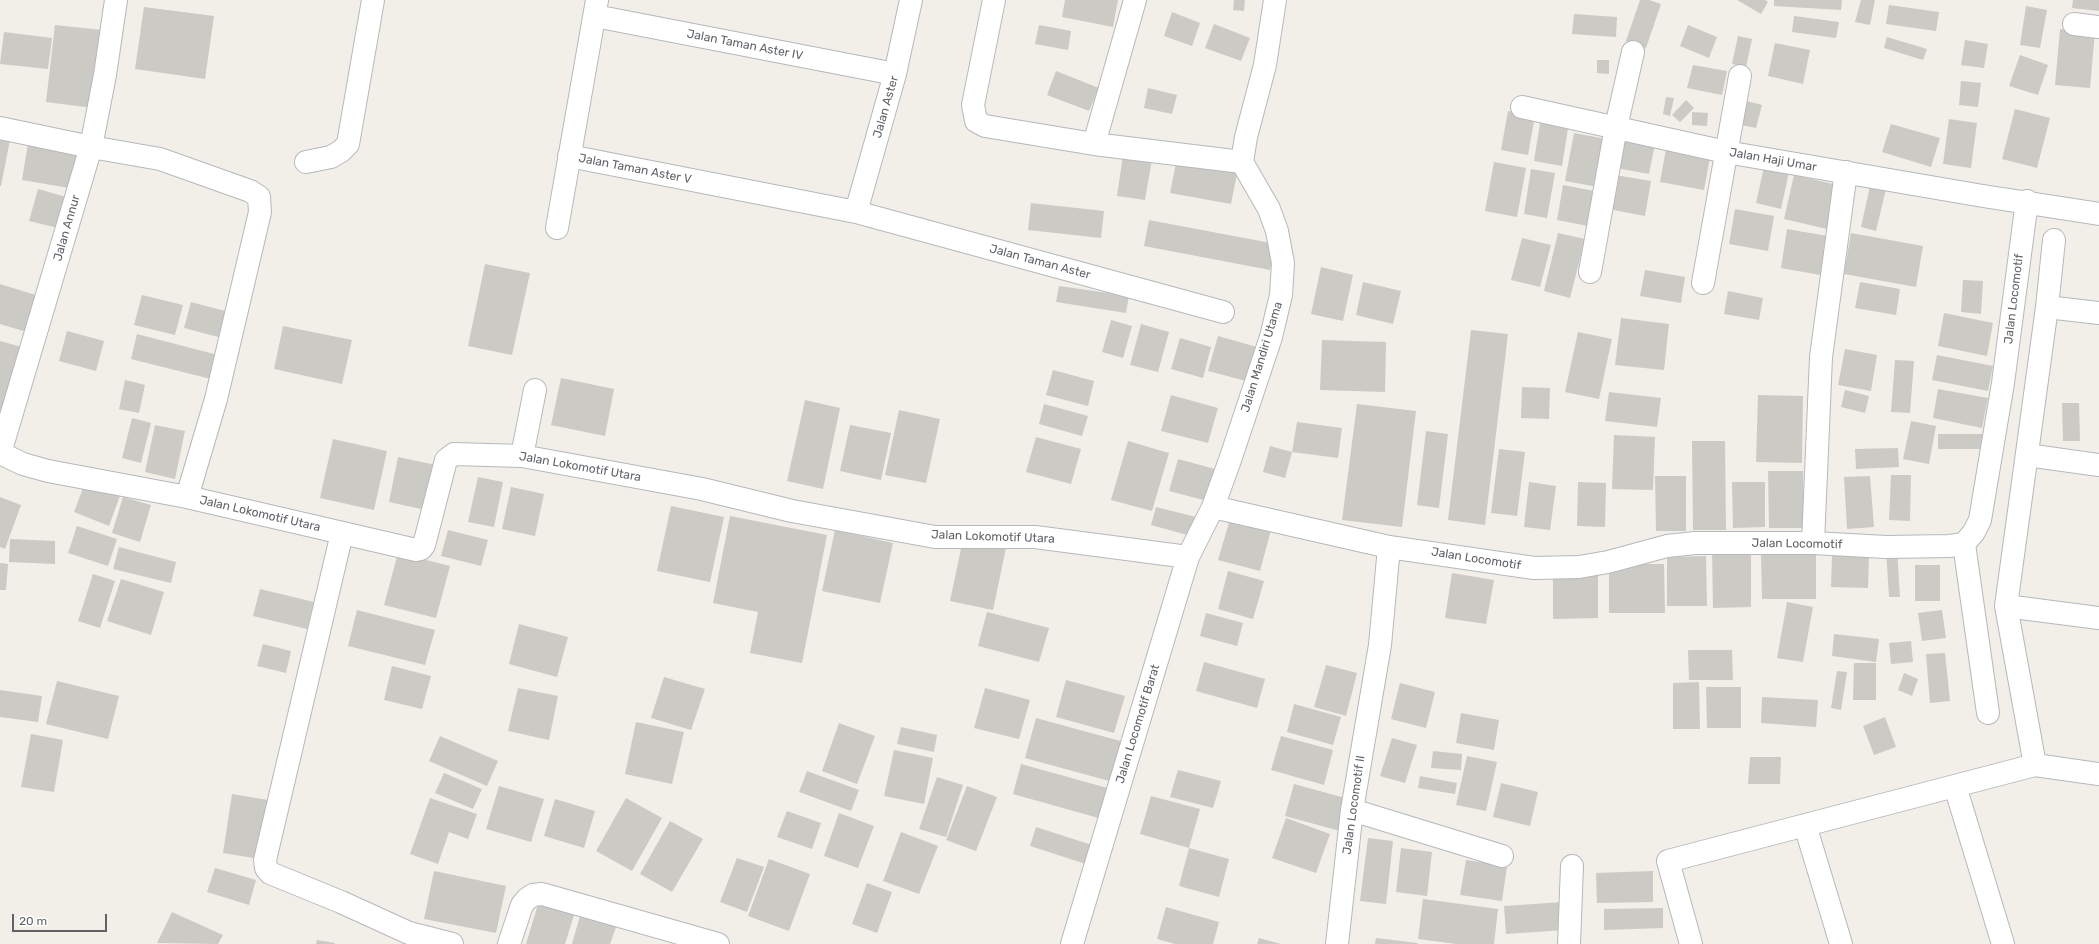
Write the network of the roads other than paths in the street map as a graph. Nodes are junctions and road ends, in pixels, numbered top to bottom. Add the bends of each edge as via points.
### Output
1 (116, 0) edge
2 (373, 0) edge
3 (911, 0) edge
4 (994, 0) edge
5 (1135, 0) edge
6 (1275, 0) edge
7 (596, 8) edge
8 (2074, 24) dead end
9 (2099, 27) edge
10 (1633, 52) dead end
11 (895, 74) junction
12 (1740, 76) dead end
13 (1522, 107) dead end
14 (1616, 127) junction
15 (0, 128) edge
16 (1094, 144) junction
17 (90, 147) junction
18 (1726, 152) junction
19 (569, 156) junction
20 (306, 162) dead end
21 (1242, 162) junction
22 (1846, 172) junction
23 (2026, 201) junction
24 (856, 212) junction
25 (2099, 214) edge
26 (557, 228) dead end
27 (2054, 240) dead end
28 (1590, 272) dead end
29 (1703, 284) dead end
30 (2047, 307) junction
31 (1223, 312) dead end
32 (2099, 313) edge
33 (535, 390) dead end
34 (0, 453) edge
35 (2026, 455) junction
36 (522, 456) junction
37 (2099, 465) edge
38 (187, 497) junction
39 (1213, 507) junction
40 (342, 533) junction
41 (1813, 543) junction
42 (1964, 544) junction
43 (1389, 547) junction
44 (1188, 557) junction
45 (2006, 606) junction
46 (2099, 618) edge
47 (1988, 713) dead end
48 (2035, 765) junction
49 (2099, 774) edge
50 (1955, 786) junction
51 (1352, 810) junction
52 (1805, 825) junction
53 (1502, 856) dead end
54 (1572, 866) dead end
55 (407, 939) edge
56 (452, 944) edge
57 (509, 944) edge
58 (718, 944) edge
59 (1072, 944) edge
60 (1337, 944) edge
61 (1570, 944) edge
62 (1691, 944) edge
63 (1841, 944) edge
64 (2003, 944) edge

1 - 17 street, Jalan Annur via 105,75
2 - 20 street via 348,144 331,157
3 - 11 street, Jalan Aster
4 - 16 street via 973,105 976,121 985,126
5 - 16 street
6 - 21 street via 1265,65
7 - 11 street, Jalan Taman Aster IV
7 - 19 street, Jalan Taman Aster V
8 - 9 street
10 - 14 street
11 - 24 street, Jalan Aster
12 - 18 street
13 - 14 street, Jalan Haji Umar
14 - 18 street, Jalan Haji Umar
14 - 28 street
15 - 17 street
16 - 21 street
17 - 34 street, Jalan Annur
17 - 38 street via 160,159 250,191 258,197 260,212 216,399
18 - 22 street, Jalan Haji Umar
18 - 29 street
19 - 24 street, Jalan Taman Aster V
19 - 26 street
21 - 39 street, Jalan Mandiri Utama via 1269,209 1281,250 1283,271 1281,294 1271,337
22 - 23 street, Jalan Haji Umar
22 - 41 street via 1821,357
23 - 25 street
23 - 42 street, Jalan Locomotif via 2003,383 1980,520
24 - 31 street, Jalan Taman Aster
27 - 30 street
30 - 32 street
30 - 35 street
33 - 36 street
34 - 38 street, Jalan Lokomotif Utara via 23,464 48,471
35 - 37 street
35 - 45 street
36 - 40 street, Jalan Lokomotif Utara via 454,454 446,460 421,549
36 - 44 street, Jalan Lokomotif Utara via 702,489 792,511 935,537 1035,537
38 - 40 street, Jalan Lokomotif Utara
39 - 43 street, Jalan Locomotif
39 - 44 street, Jalan Locomotif Barat
40 - 55 street via 265,860 266,868 270,873 341,902
41 - 42 street, Jalan Locomotif via 1886,547
41 - 43 street, Jalan Locomotif via 1674,545 1608,562 1559,568 1534,568
42 - 47 street
43 - 51 street, Jalan Locomotif II via 1377,666
44 - 59 street, Jalan Locomotif Barat
45 - 46 street
45 - 48 street
48 - 49 street
48 - 50 street
50 - 52 street
50 - 64 street
51 - 53 street
51 - 60 street, Jalan Locomotif II
52 - 62 street via 1668,861
52 - 63 street
54 - 61 street
55 - 56 street
57 - 58 street via 522,905 534,895 542,894

